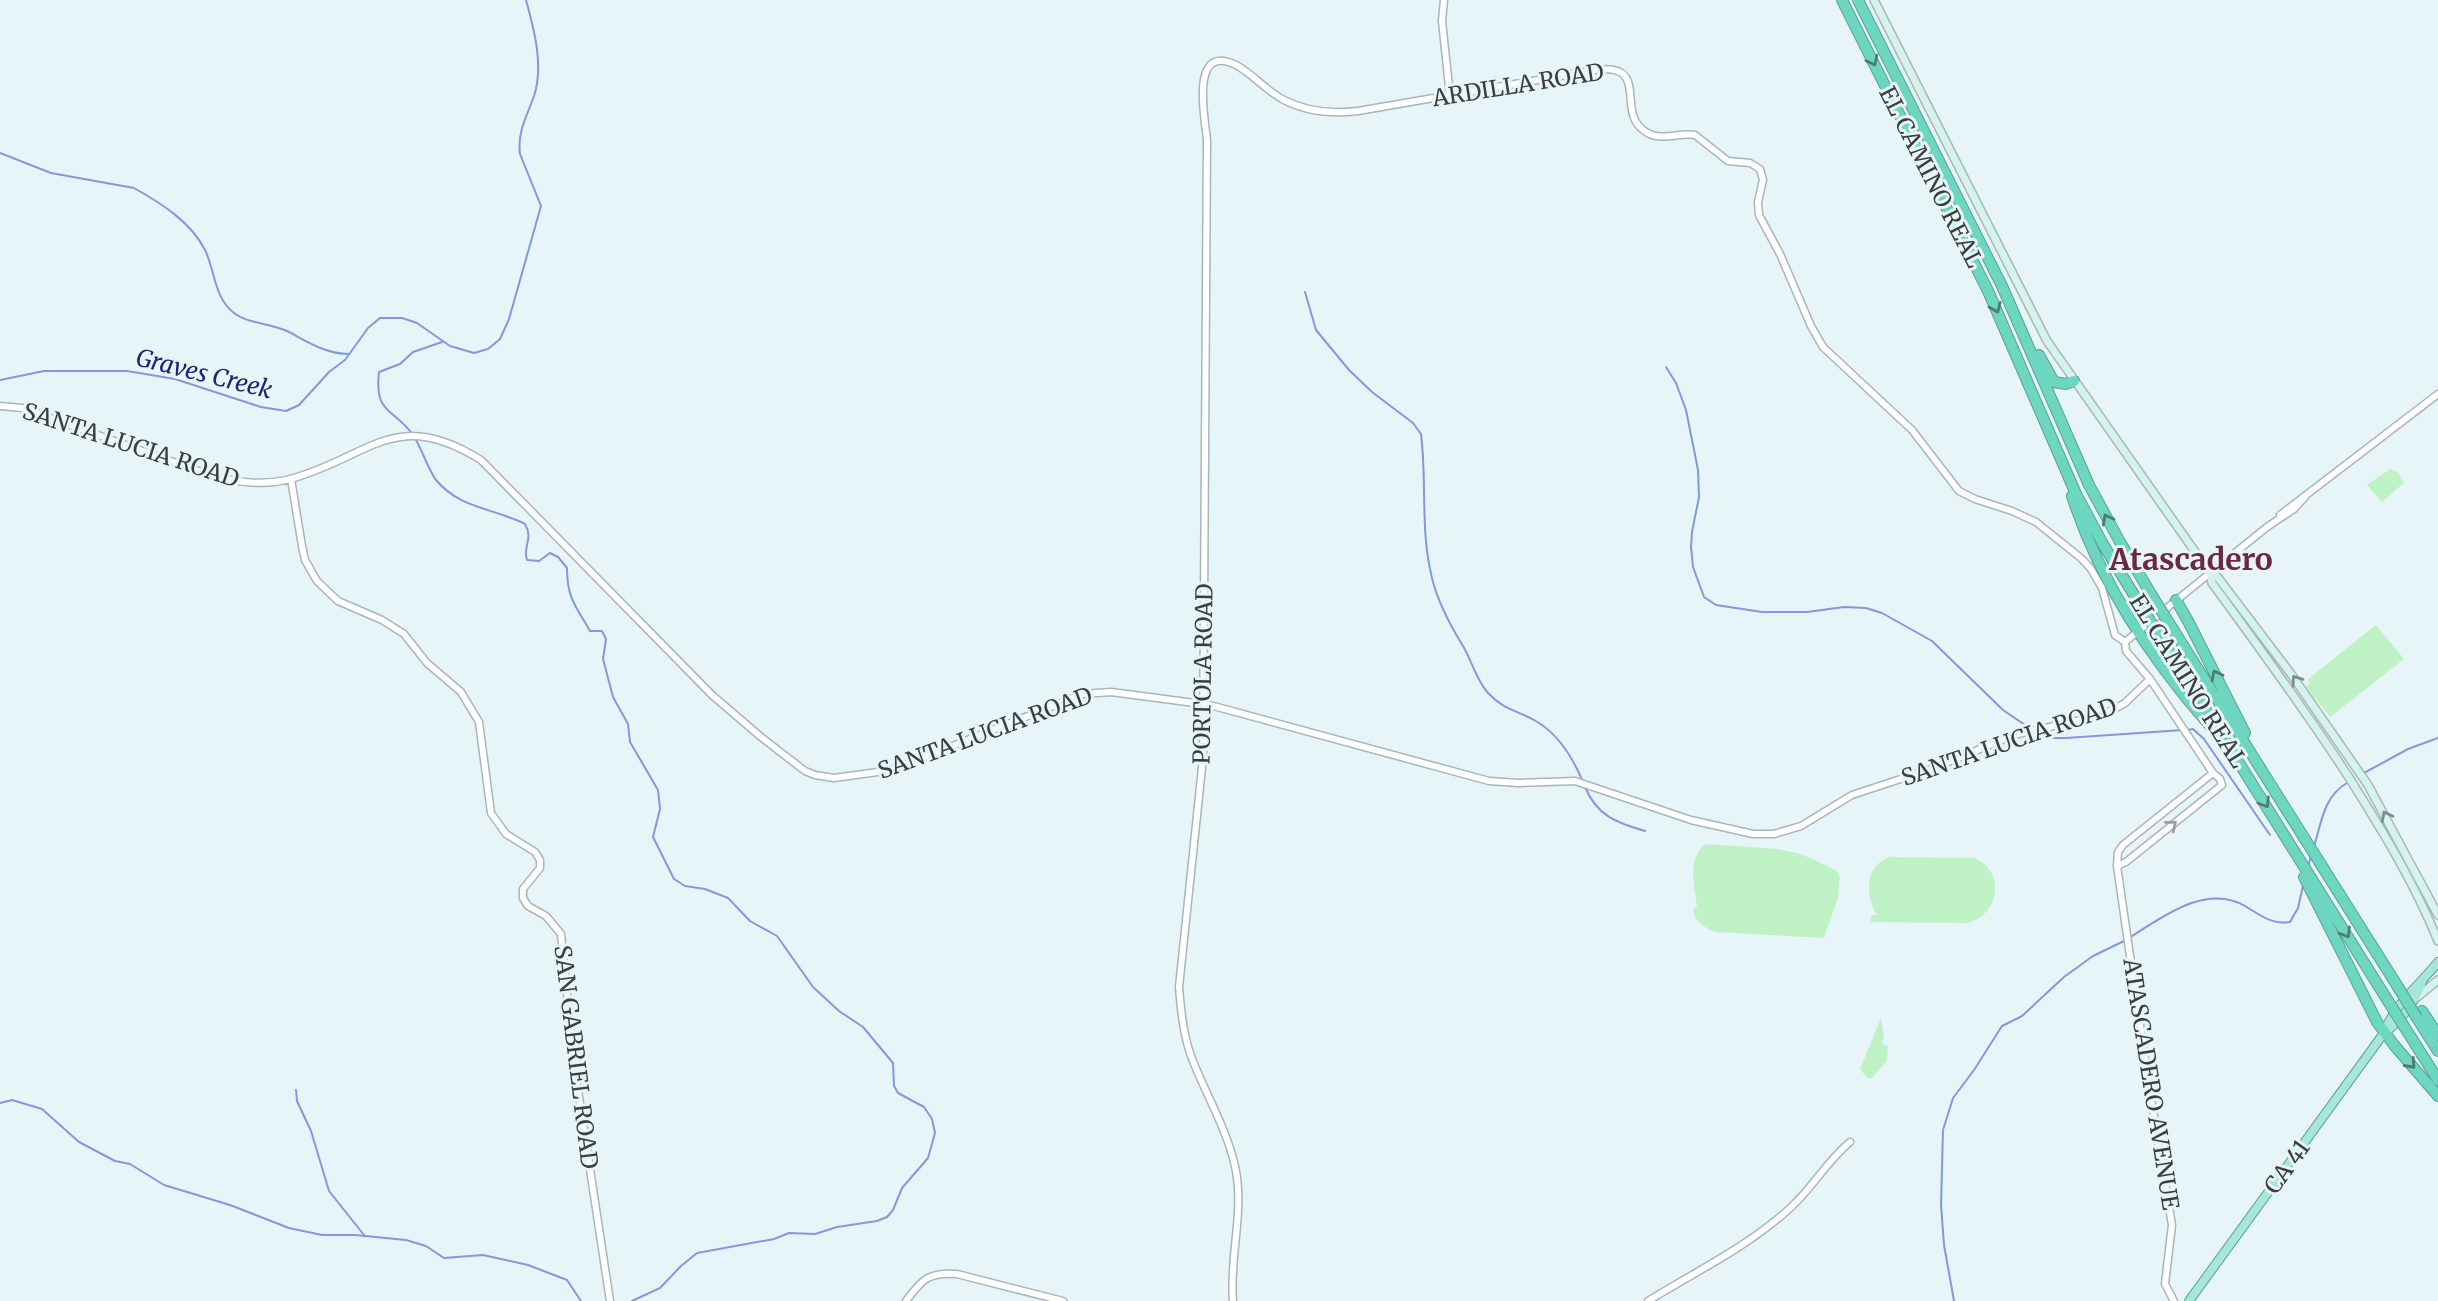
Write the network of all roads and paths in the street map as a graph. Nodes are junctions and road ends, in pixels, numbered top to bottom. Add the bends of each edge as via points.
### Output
1 (1444, 0) edge
2 (1842, 0) edge
3 (1858, 0) edge
4 (1874, 0) edge
5 (1238, 66) joint
6 (1450, 96) junction
7 (2025, 337) junction
8 (2074, 381) junction
9 (2438, 394) edge
10 (0, 406) edge
11 (2062, 462) junction
12 (291, 479) junction
13 (2210, 573) junction
14 (2176, 600) junction
15 (2136, 632) junction
16 (2125, 642) junction
17 (2150, 678) junction
18 (1205, 704) junction
19 (2230, 748) junction
20 (2213, 773) junction
21 (2268, 781) junction
22 (2117, 866) junction
23 (2305, 872) junction
24 (2438, 915) edge
25 (2438, 941) edge
26 (2438, 962) edge
27 (2438, 981) edge
28 (2422, 982) junction
29 (2411, 999) junction
30 (2420, 1014) junction
31 (2384, 1032) junction
32 (2438, 1035) edge
33 (2438, 1051) edge
34 (2438, 1080) edge
35 (2438, 1096) edge
36 (1850, 1142) dead end
37 (610, 1301) edge
38 (906, 1301) edge
39 (1063, 1301) edge
40 (1233, 1301) edge
41 (1648, 1301) edge
42 (2174, 1301) edge
43 (2189, 1301) edge

1 - 6 street
2 -> 11 highway, EL CAMINO REAL via 1988,291
3 - 7 highway, EL CAMINO REAL
4 - 8 main road, EL CAMINO REAL via 2042,332
5 - 6 street, ARDILLA ROAD via 1284,100 1325,112
5 - 18 street, PORTOLA ROAD via 1215,63 1202,84 1207,140
6 - 16 street, ARDILLA ROAD via 1616,70 1629,81 1632,115 1645,132 1660,137 1695,135 1728,161 1758,167 1763,180 1759,215 1823,347 1912,430 1959,491 2026,516 2082,559 2102,588 2115,635
7 - 8 highway via 2052,380 2062,384
21 -> 7 highway, EL CAMINO REAL, bridge via 2120,542 2089,485
8 - 13 main road, EL CAMINO REAL
9 - 13 street
10 - 12 street, SANTA LUCIA ROAD via 22,408 231,480
11 - 15 highway via 2078,516
11 - 19 highway, EL CAMINO REAL, bridge via 2094,527
12 - 18 street, SANTA LUCIA ROAD via 395,438 434,438 464,450 481,460 712,695 815,775 834,778 892,770 1089,693
12 - 37 street, SAN GABRIEL ROAD via 305,560 317,581 338,601 404,634 427,663 461,692 480,722 491,813 506,834 540,860 540,868 523,889 523,898 561,934 574,1064
13 - 14 street
24 -> 13 main road, EL CAMINO REAL via 2361,774 2291,674
13 - 25 main road, EL CAMINO REAL via 2212,583 2338,760 2397,853
14 - 15 street
21 -> 14 highway
15 - 16 street
15 - 19 highway
16 - 17 street, ARDILLA ROAD via 2126,651
17 - 18 street, SANTA LUCIA ROAD via 2125,703 2103,715 2014,735 1926,772 1852,795 1801,826 1767,835 1691,820 1575,781 1489,781
17 - 20 street, ARDILLA ROAD
18 - 40 street, PORTOLA ROAD via 1202,782 1179,987 1190,1054 1236,1170 1239,1224
19 -> 23 highway, EL CAMINO REAL
20 - 22 street via 2123,845
22 -> 20 street via 2221,785
21 - 29 highway, EL CAMINO REAL, bridge via 2398,987
22 - 42 street, ATASCADERO AVENUE via 2172,1224 2165,1284
23 - 31 highway
23 -> 34 highway, EL CAMINO REAL, bridge
26 - 28 main road, CA 41 / CA 41
27 - 29 main road
28 - 29 main road, CA 41 / CA 41
28 - 31 main road, CA 41 / CA 41 via 2412,989
29 - 30 highway, EL CAMINO REAL, bridge
29 - 31 main road, CA 41 / CA 41 via 2395,1026
30 - 32 highway
30 - 33 highway, EL CAMINO REAL
31 -> 35 highway
31 - 43 main road, CA 41 / CA 41
36 - 41 street via 1778,1219
38 - 39 street via 921,1281 941,1274

